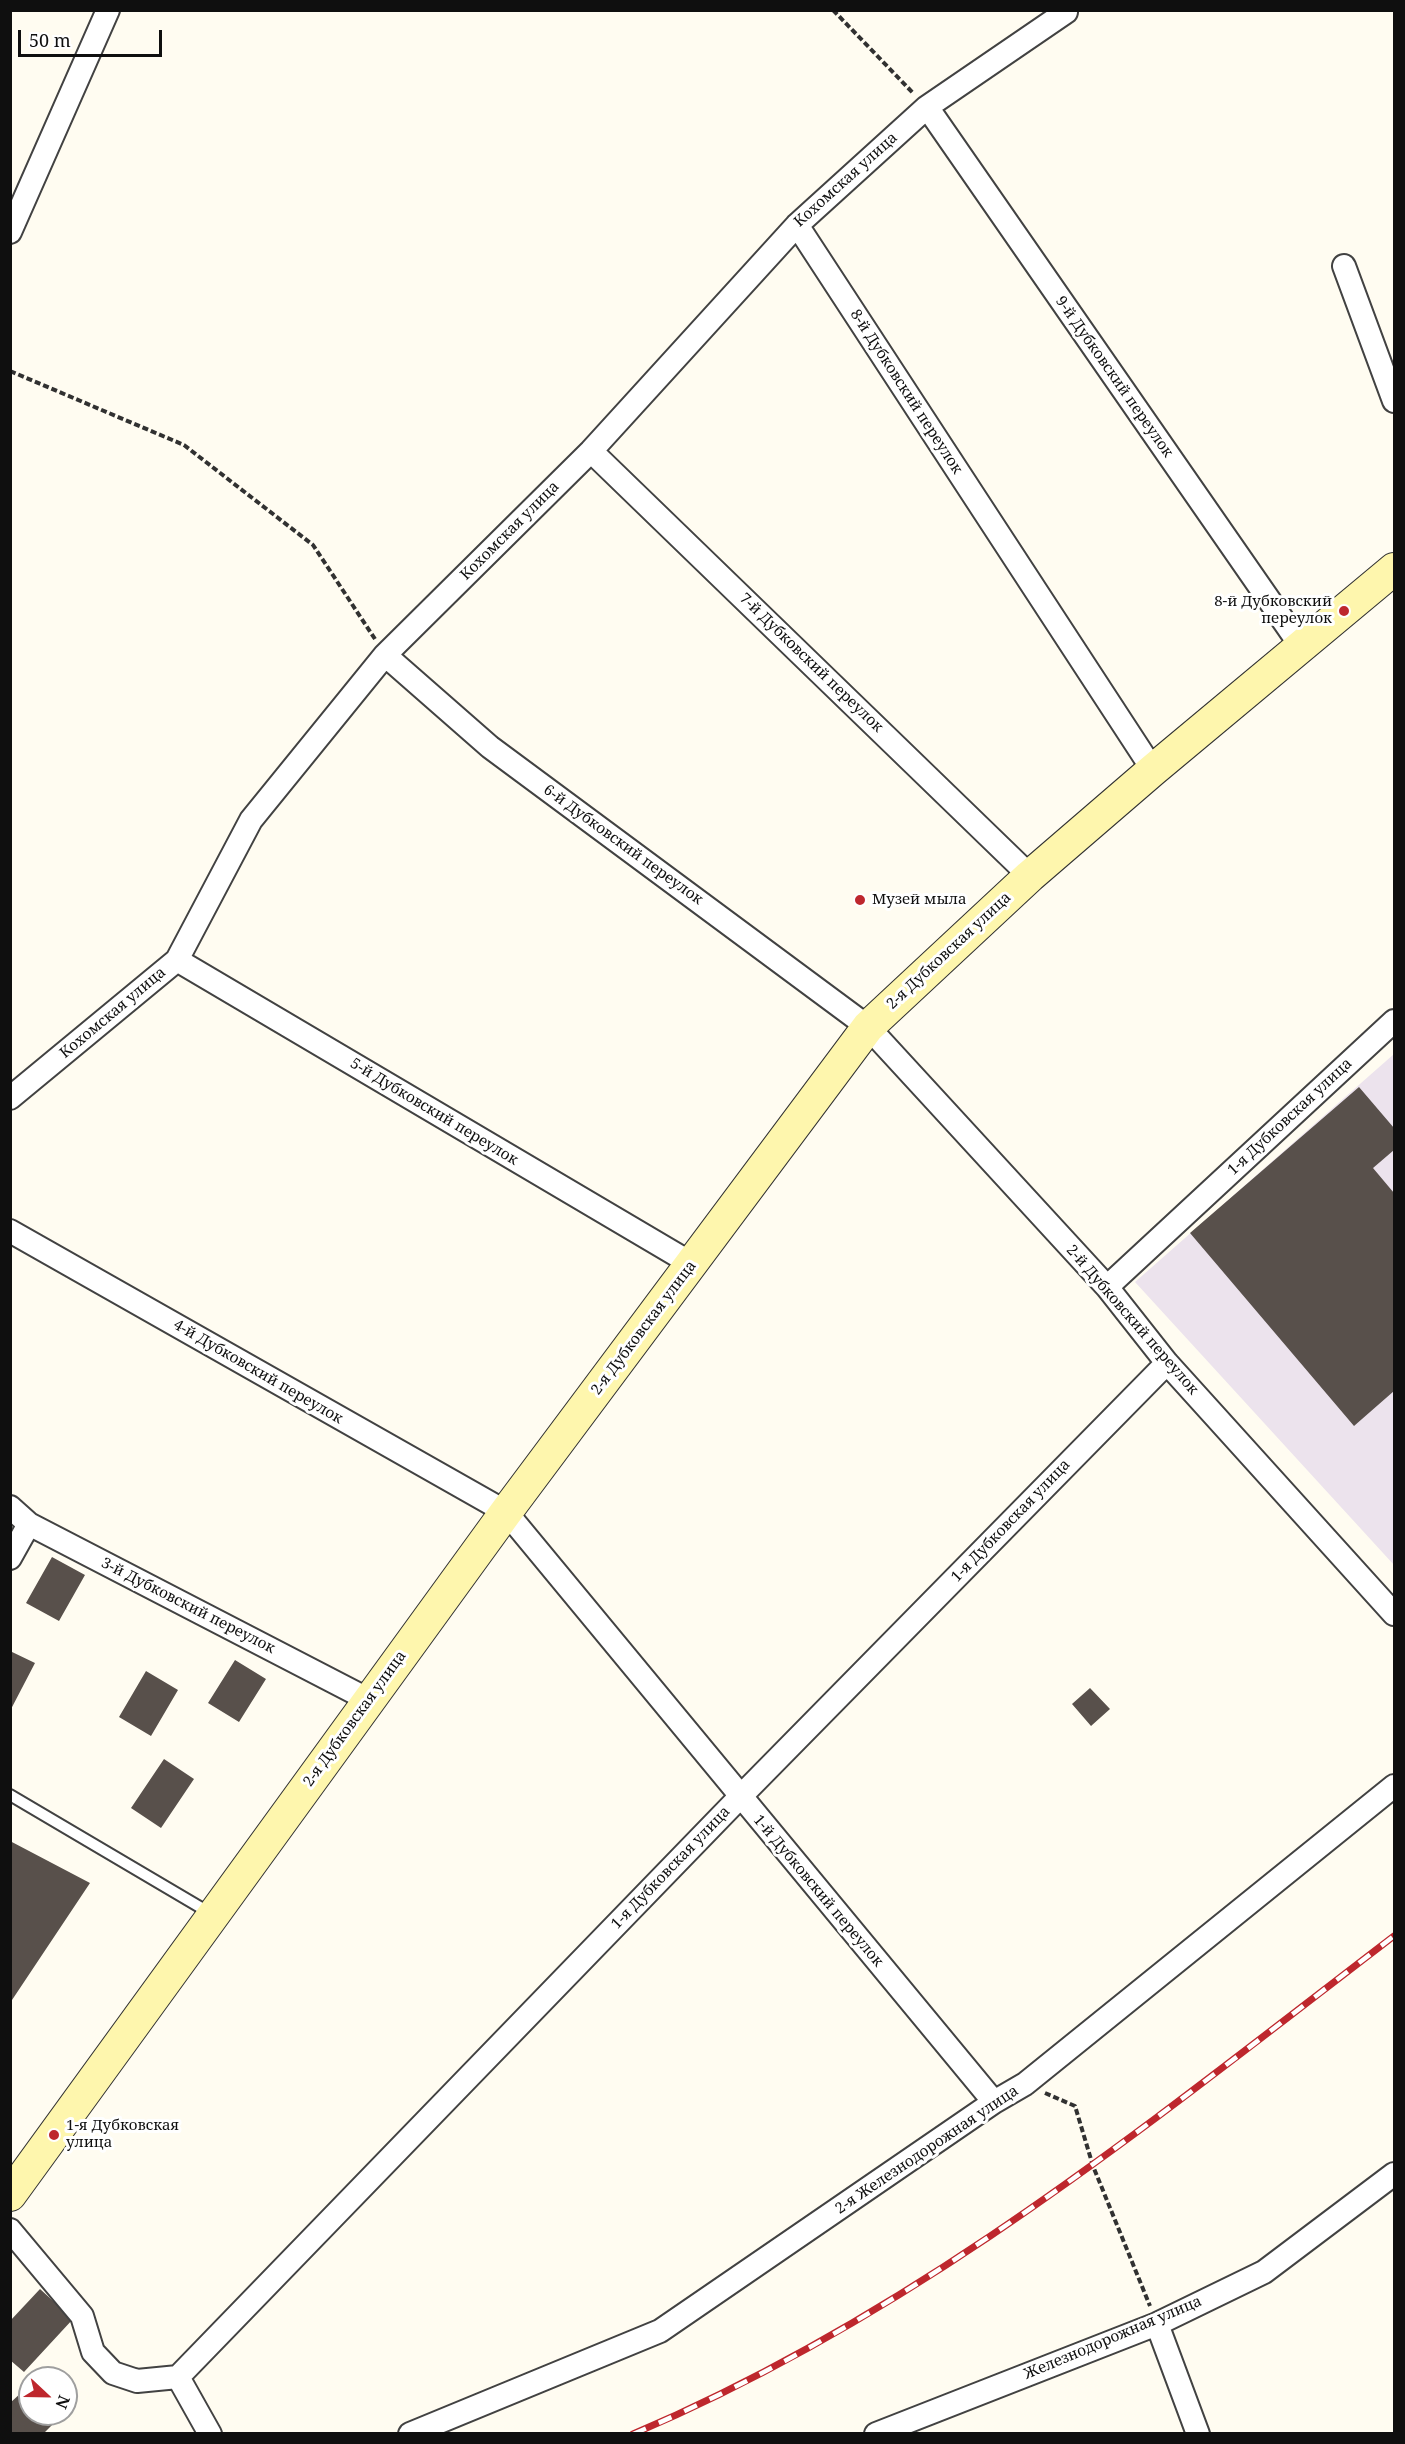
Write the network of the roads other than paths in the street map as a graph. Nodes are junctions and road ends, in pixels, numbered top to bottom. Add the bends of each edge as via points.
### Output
1 (108, 10) edge
2 (1066, 12) edge
3 (927, 107) junction
4 (797, 225) junction
5 (10, 232) edge
6 (1344, 266) dead end
7 (1395, 401) edge
8 (591, 450) junction
9 (1395, 569) edge
10 (1301, 646) junction
11 (385, 655) junction
12 (1153, 770) junction
13 (1030, 876) junction
14 (177, 960) junction
15 (1395, 1021) edge
16 (868, 1027) junction
17 (10, 1098) edge
18 (10, 1231) edge
19 (692, 1264) junction
20 (1107, 1287) junction
21 (1167, 1363) junction
22 (10, 1507) edge
23 (506, 1512) junction
24 (29, 1524) junction
25 (10, 1558) edge
26 (1395, 1614) edge
27 (369, 1700) junction
28 (1395, 1786) edge
29 (10, 1795) edge
30 (740, 1797) junction
31 (213, 1915) junction
32 (994, 2102) junction
33 (1395, 2174) edge
34 (13, 2184) edge
35 (10, 2230) edge
36 (1157, 2324) junction
37 (178, 2376) junction
38 (210, 2433) edge
39 (410, 2433) edge
40 (876, 2433) edge
41 (1198, 2433) edge

1 - 5 street
2 - 3 street, Кохомская улица
3 - 4 street, Кохомская улица
3 - 10 street, 9-й Дубковский переулок
4 - 8 street, Кохомская улица
4 - 12 street, 8-й Дубковский переулок
6 - 7 street
8 - 11 street, Кохомская улица
8 - 13 street, 7-й Дубковский переулок
9 - 10 main road, 2-я Дубковская улица
10 - 12 main road, 2-я Дубковская улица
11 - 14 street, Кохомская улица via 251,820
11 - 16 street, 6-й Дубковский переулок via 490,747
12 - 13 main road, 2-я Дубковская улица
13 - 16 main road, 2-я Дубковская улица
14 - 17 street, Кохомская улица
14 - 19 street, 5-й Дубковский переулок
15 - 20 street, 1-я Дубковская улица
16 - 19 main road, 2-я Дубковская улица
16 - 20 street, 2-й Дубковский переулок
18 - 23 street, 4-й Дубковский переулок
19 - 23 main road, 2-я Дубковская улица
20 - 21 street, 2-й Дубковский переулок
21 - 26 street, 2-й Дубковский переулок
21 - 30 street, 1-я Дубковская улица
22 - 24 street, 3-й Дубковский переулок
23 - 27 main road, 2-я Дубковская улица
23 - 30 street, 1-й Дубковский переулок
24 - 25 street
24 - 27 street, 3-й Дубковский переулок
27 - 31 main road, 2-я Дубковская улица
28 - 32 street, 2-я Железнодорожная улица via 1025,2084
29 - 31 lane
30 - 32 street, 1-й Дубковский переулок
30 - 37 street, 1-я Дубковская улица
31 - 34 main road, 2-я Дубковская улица
32 - 39 street, 2-я Железнодорожная улица via 660,2331
33 - 36 street, Железнодорожная улица via 1264,2272
35 - 37 street via 82,2316 93,2352 113,2373 137,2381
36 - 40 street, Железнодорожная улица
36 - 41 street
37 - 38 street

